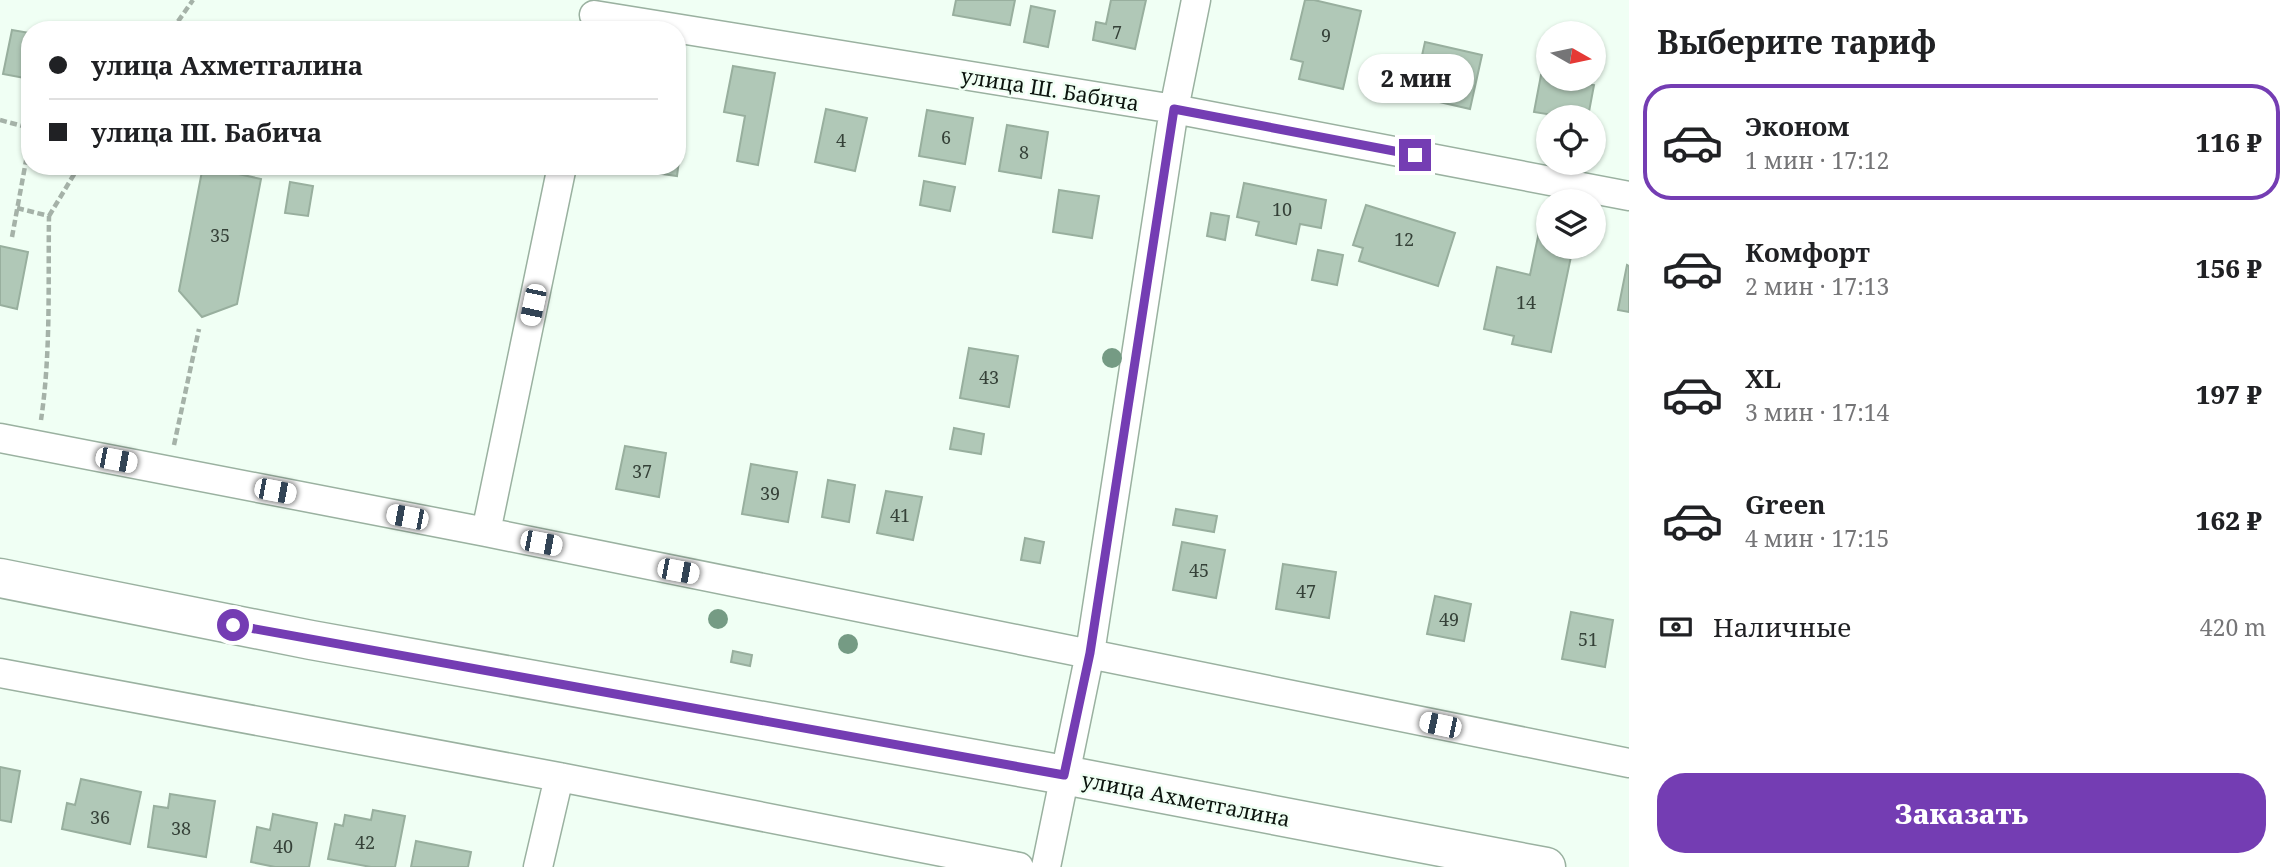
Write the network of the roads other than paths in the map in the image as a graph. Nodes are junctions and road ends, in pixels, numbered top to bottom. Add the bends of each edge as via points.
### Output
1 (1196, 0) edge
2 (594, 15) edge
3 (631, 21) edge
4 (686, 30) edge
5 (1174, 109) junction
6 (560, 175) edge
7 (1629, 196) edge
8 (0, 438) edge
9 (486, 532) junction
10 (0, 578) edge
11 (1090, 653) junction
12 (0, 673) edge
13 (1629, 763) edge
14 (1064, 775) junction
15 (559, 777) junction
16 (538, 867) edge
17 (1019, 867) edge
18 (1046, 867) edge
19 (1546, 867) edge

1 - 5 street
2 - 3 street, улица Ш. Бабича
4 - 5 street, улица Ш. Бабича
5 - 7 street, улица Ш. Бабича
5 - 11 street
6 - 9 street
8 - 9 street
9 - 11 street
10 - 14 main road, улица Ахметгалина via 311,640
11 - 13 street
11 - 14 street
12 - 15 street
14 - 18 street
14 - 19 main road, улица Ахметгалина
15 - 16 street
15 - 17 street

